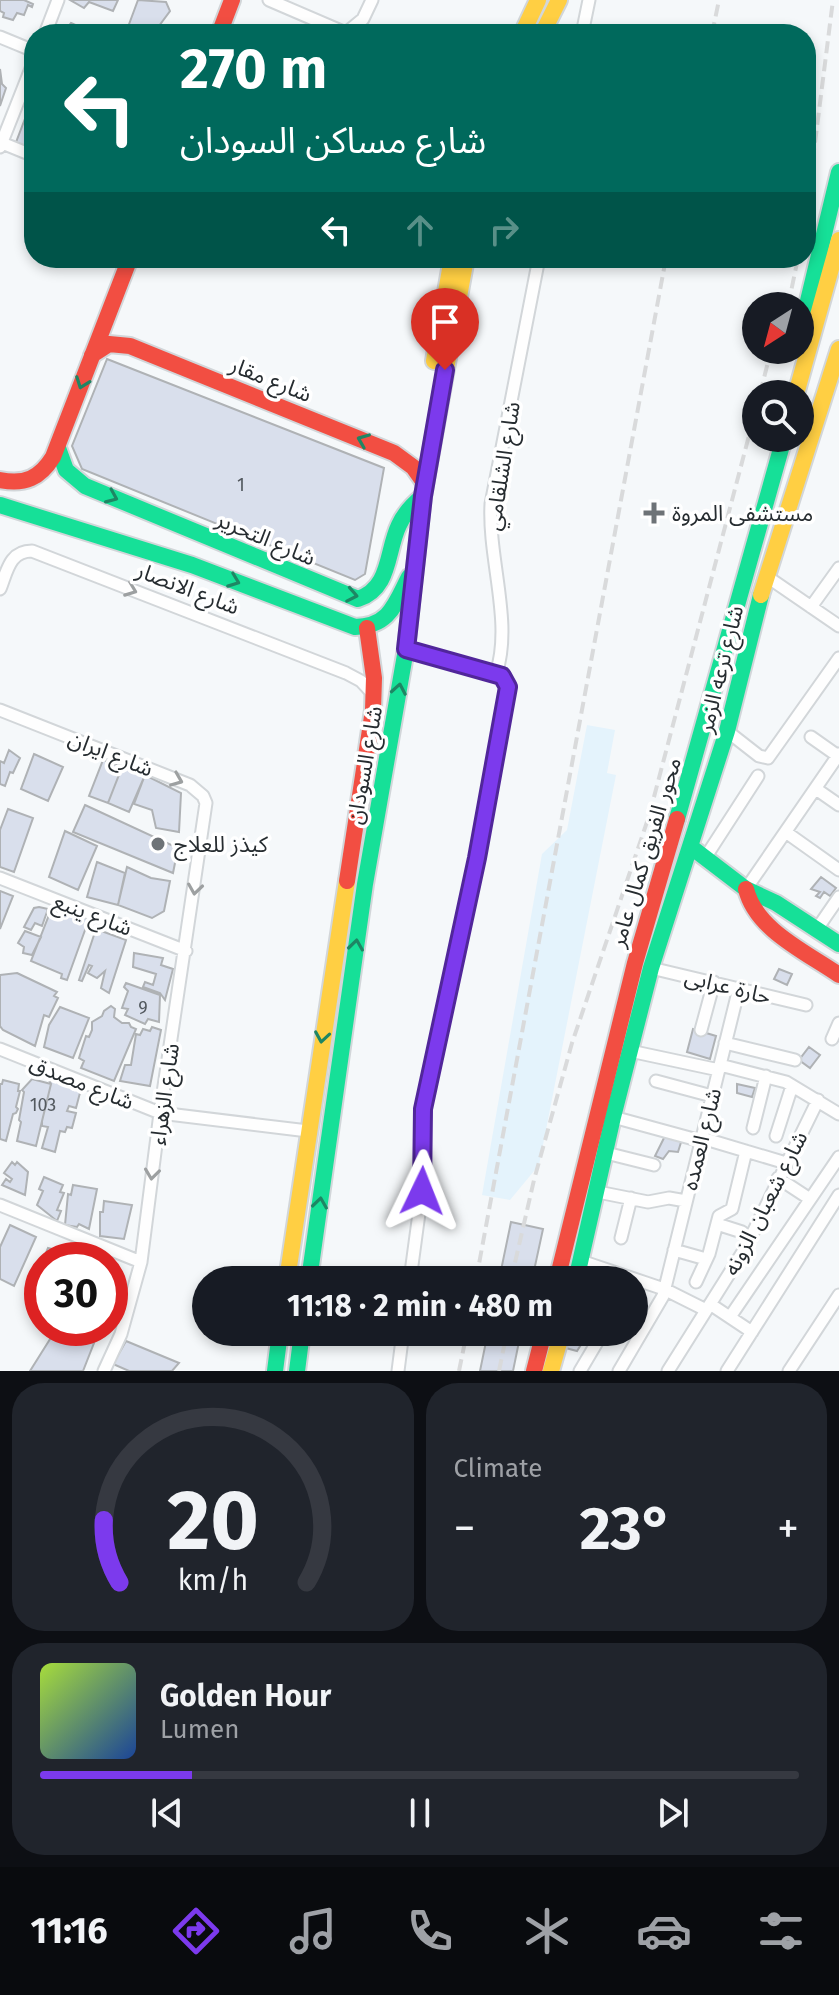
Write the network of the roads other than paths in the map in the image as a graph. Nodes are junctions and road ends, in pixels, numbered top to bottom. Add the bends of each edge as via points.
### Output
1 (58, 0) edge
2 (232, 0) edge
3 (269, 0) edge
4 (372, 0) edge
5 (538, 0) edge
6 (559, 0) edge
7 (589, 0) edge
8 (49, 24) edge
9 (223, 24) edge
10 (324, 24) edge
11 (358, 24) edge
12 (527, 24) edge
13 (547, 24) edge
14 (584, 24) edge
15 (0, 37) edge
16 (24, 47) edge
17 (24, 86) edge
18 (1, 145) edge
19 (24, 153) edge
20 (839, 172) edge
21 (839, 240) edge
22 (126, 268) edge
23 (450, 268) edge
24 (464, 268) edge
25 (537, 268) edge
26 (816, 268) edge
27 (816, 268) edge
28 (839, 270) edge
29 (810, 292) edge
30 (825, 293) junction
31 (839, 349) edge
32 (92, 355) junction
33 (800, 380) edge
34 (833, 387) edge
35 (439, 398) junction
36 (58, 448) junction
37 (767, 452) edge
38 (780, 452) edge
39 (0, 480) edge
40 (424, 490) junction
41 (7, 507) edge
42 (169, 522) junction
43 (192, 565) junction
44 (414, 567) junction
45 (839, 568) edge
46 (766, 576) junction
47 (382, 583) junction
48 (0, 589) edge
49 (811, 607) junction
50 (839, 626) edge
51 (367, 628) junction
52 (406, 649) junction
53 (839, 658) edge
54 (496, 674) junction
55 (374, 695) junction
56 (0, 710) edge
57 (727, 731) junction
58 (811, 737) dead end
59 (838, 755) edge
60 (758, 776) dead end
61 (816, 789) junction
62 (839, 805) edge
63 (207, 812) joint
64 (787, 833) junction
65 (698, 852) junction
66 (839, 870) edge
67 (0, 878) edge
68 (746, 889) junction
69 (839, 897) edge
70 (817, 929) junction
71 (839, 944) edge
72 (186, 951) junction
73 (651, 968) junction
74 (839, 975) edge
75 (714, 982) junction
76 (739, 988) junction
77 (806, 1005) dead end
78 (839, 1023) edge
79 (701, 1030) dead end
80 (832, 1039) dead end
81 (725, 1043) junction
82 (0, 1049) edge
83 (630, 1051) junction
84 (795, 1060) dead end
85 (719, 1067) junction
86 (766, 1076) junction
87 (656, 1081) dead end
88 (792, 1086) junction
89 (712, 1096) junction
90 (818, 1100) junction
91 (838, 1112) edge
92 (160, 1113) junction
93 (613, 1117) junction
94 (753, 1128) dead end
95 (308, 1131) junction
96 (776, 1136) dead end
97 (701, 1139) junction
98 (746, 1151) junction
99 (606, 1153) junction
100 (839, 1157) edge
101 (786, 1163) junction
102 (654, 1165) dead end
103 (778, 1178) junction
104 (598, 1192) junction
105 (839, 1195) edge
106 (631, 1198) junction
107 (810, 1199) junction
108 (686, 1201) junction
109 (0, 1205) edge
110 (717, 1224) junction
111 (742, 1232) dead end
112 (621, 1238) dead end
113 (674, 1250) junction
114 (706, 1259) junction
115 (581, 1261) junction
116 (141, 1262) junction
117 (289, 1266) edge
118 (311, 1266) edge
119 (412, 1266) edge
120 (549, 1266) edge
121 (560, 1266) edge
122 (580, 1266) edge
123 (696, 1282) dead end
124 (664, 1289) junction
125 (839, 1295) edge
126 (708, 1307) junction
127 (730, 1317) junction
128 (752, 1332) junction
129 (278, 1346) edge
130 (300, 1346) edge
131 (401, 1346) edge
132 (530, 1346) edge
133 (540, 1346) edge
134 (559, 1346) edge
135 (595, 1346) edge
136 (553, 1370) edge
137 (104, 1371) edge
138 (275, 1371) edge
139 (297, 1371) edge
140 (398, 1371) edge
141 (524, 1371) edge
142 (534, 1371) edge
143 (580, 1371) edge
144 (619, 1371) edge
145 (668, 1371) edge
146 (727, 1371) edge
147 (789, 1371) edge

1 - 8 street
2 - 9 main road
3 - 10 street
4 - 11 street
5 - 12 main road
6 - 13 main road
7 - 14 street
15 - 16 street
17 - 18 street
18 - 19 street
20 - 26 main road
21 - 30 main road
22 - 32 main road
23 - 35 main road via 432,369
24 - 35 main road, شارع السودان
25 - 54 street, شارع الشلقامي via 491,504 490,541 503,645
27 - 29 main road
28 - 30 main road
30 - 33 main road
31 - 34 main road, شارع ترعه الزمر
32 -> 36 main road
40 -> 32 main road, شارع مقار via 413,467 394,453 130,346 109,344
34 - 46 main road, شارع ترعه الزمر
35 - 40 main road, شارع السودان
36 - 39 main road via 48,468 31,481
36 -> 42 main road, شارع التحرير via 66,470 78,482
37 - 120 main road, محور الفريق كمال عامر via 661,838 621,960
38 - 121 main road, محور الفريق كمال عامر via 635,963
39 - 41 main road via 23,499 20,508
40 - 44 main road, شارع السودان
40 - 47 main road via 399,525
41 - 43 main road
42 - 43 main road via 183,539
42 -> 47 main road, شارع التحرير via 352,598 369,596
43 -> 51 main road
44 - 47 main road, شارع التحرير
44 - 51 main road via 392,612
44 - 52 main road, شارع السودان
45 - 49 street
46 - 49 street
46 - 57 main road, شارع ترعه الزمر
48 -> 55 street, شارع الانصار via 13,557 32,551 346,673
49 - 50 street
51 - 55 main road, شارع السودان
52 - 54 street
118 -> 52 main road, شارع السودان via 365,884
53 - 57 street via 768,758
54 - 119 street via 508,687 423,1109 422,1191
55 -> 95 main road, شارع السودان
56 -> 63 street, شارع ايران via 190,785 203,796
57 - 65 main road, شارع ترعه الزمر
58 - 59 street
59 - 61 street
60 - 65 street
61 - 62 street
61 - 64 street
63 -> 72 street, شارع الزهراء
64 - 66 street
64 - 68 street
65 - 68 main road
65 - 73 main road, شارع ترعه الزمر
67 - 72 street, شارع ينبع
68 - 70 main road
68 - 74 main road via 763,922
69 - 70 street
70 - 71 main road
72 - 92 street, شارع الزهراء
73 - 75 street, حارة عرابى
73 - 83 main road, شارع ترعه الزمر
75 - 76 street, حارة عرابى
75 - 79 street
76 - 77 street, حارة عرابى
76 - 81 street, شارع العمده
78 - 80 street
81 - 84 street
81 - 85 street, شارع العمده
82 - 92 street, شارع مصدق
83 - 85 street
83 - 93 main road, شارع ترعه الزمر
85 - 86 street
85 - 89 street, شارع العمده
86 - 88 street
86 - 94 street
87 - 89 street
88 - 90 street
88 - 96 street
89 - 97 street, شارع العمده
90 - 91 street
90 - 101 street, شارع شعبان الزونه
92 - 95 street, شارع مصدق
92 -> 116 street, شارع الزهراء
93 - 97 street
93 - 99 main road, شارع ترعه الزمر
95 - 117 main road, شارع السودان
97 - 98 street
97 - 108 street, شارع العمده
98 - 101 street
98 - 110 street via 731,1210 721,1213
99 - 102 street
99 - 104 main road, شارع ترعه الزمر
100 - 107 street
101 - 103 street, شارع شعبان الزونه
103 - 107 street
103 - 126 street, شارع شعبان الزونه via 746,1247
104 - 106 street
104 - 115 main road, شارع ترعه الزمر
105 - 128 street
106 - 108 street
106 - 112 street
107 - 127 street
108 - 113 street, شارع العمده
109 - 116 street
110 - 111 street
110 - 114 street
113 - 114 street
113 - 124 street, شارع العمده
114 - 123 street
115 - 122 main road, شارع ترعه الزمر
115 - 124 street
116 - 137 street, شارع الزهراء via 121,1334
124 - 126 street
124 - 144 street, شارع العمده
125 - 147 street
126 - 127 street
126 - 145 street, شارع شعبان الزونه
127 - 128 street
128 - 146 street
129 - 138 main road
130 - 139 main road
131 - 140 street
132 - 141 main road
133 - 142 main road
134 - 136 main road
135 - 143 street

